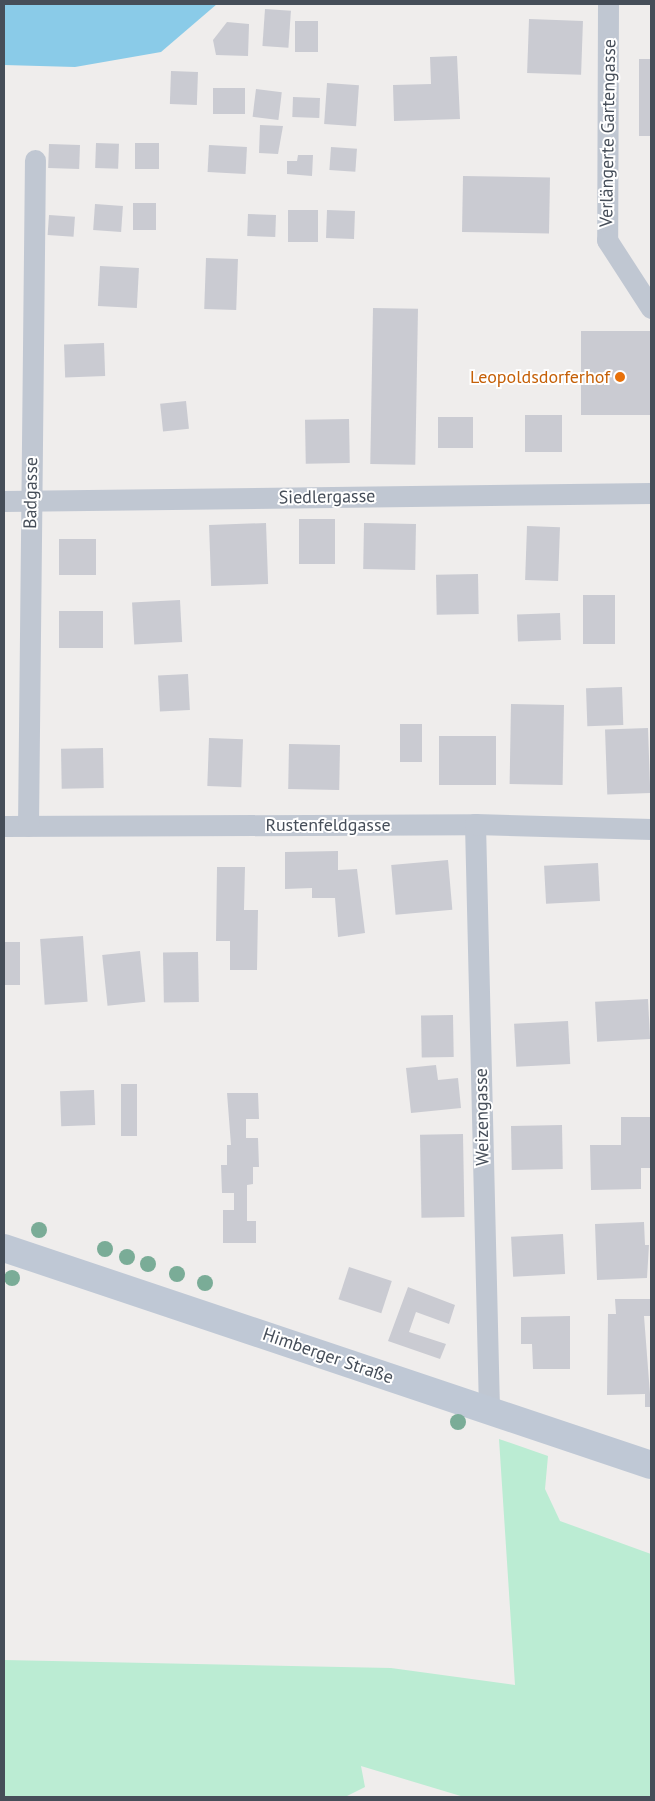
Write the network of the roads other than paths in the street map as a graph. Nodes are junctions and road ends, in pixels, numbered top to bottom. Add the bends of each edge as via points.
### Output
1 (608, 4) edge
2 (35, 160) dead end
3 (651, 308) edge
4 (651, 493) edge
5 (4, 501) edge
6 (31, 501) junction
7 (475, 824) junction
8 (4, 826) edge
9 (28, 826) junction
10 (651, 829) edge
11 (4, 1248) edge
12 (489, 1410) junction
13 (651, 1465) edge

1 - 3 street, Verlängerte Gartengasse via 607,240
2 - 6 street, Badgasse
4 - 6 street, Siedlergasse
5 - 6 street, Siedlergasse
6 - 9 street, Badgasse
7 - 9 street, Rustenfeldgasse
7 - 10 street, Rustenfeldgasse
7 - 12 street, Weizengasse
8 - 9 street, Rustenfeldgasse
11 - 12 street, Himberger Straße
12 - 13 street, Himberger Straße

